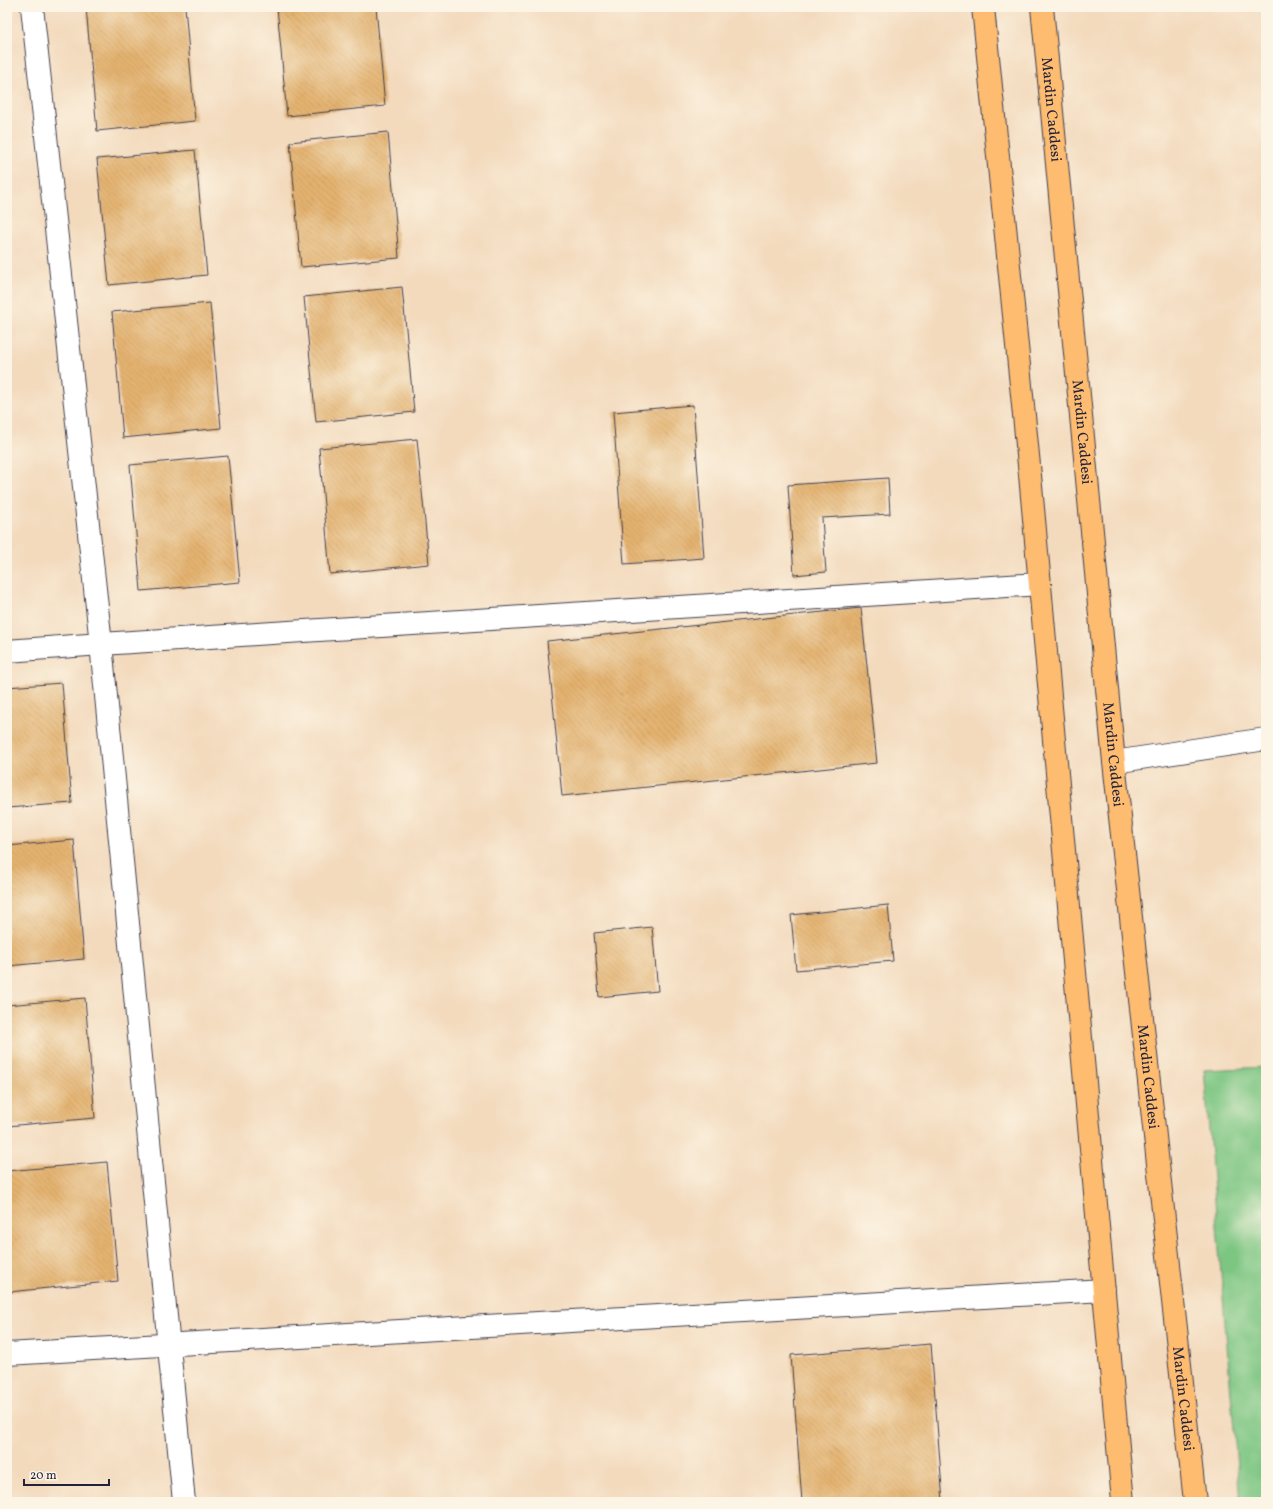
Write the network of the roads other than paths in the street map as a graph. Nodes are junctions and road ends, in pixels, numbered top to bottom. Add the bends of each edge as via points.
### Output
1 (32, 7) edge
2 (983, 7) edge
3 (1042, 7) edge
4 (1040, 584) junction
5 (101, 644) junction
6 (7, 651) edge
7 (1266, 739) edge
8 (1114, 762) junction
9 (1104, 1290) junction
10 (169, 1345) junction
11 (7, 1354) edge
12 (184, 1502) edge
13 (1123, 1502) edge
14 (1195, 1502) edge

1 - 5 street
2 - 4 highway
3 - 8 highway, Mardin Caddesi
4 - 5 street
4 - 9 highway
5 - 6 street
5 - 10 street
7 - 8 street
8 - 14 highway, Mardin Caddesi
9 - 10 street
9 - 13 highway
10 - 11 street
10 - 12 street

